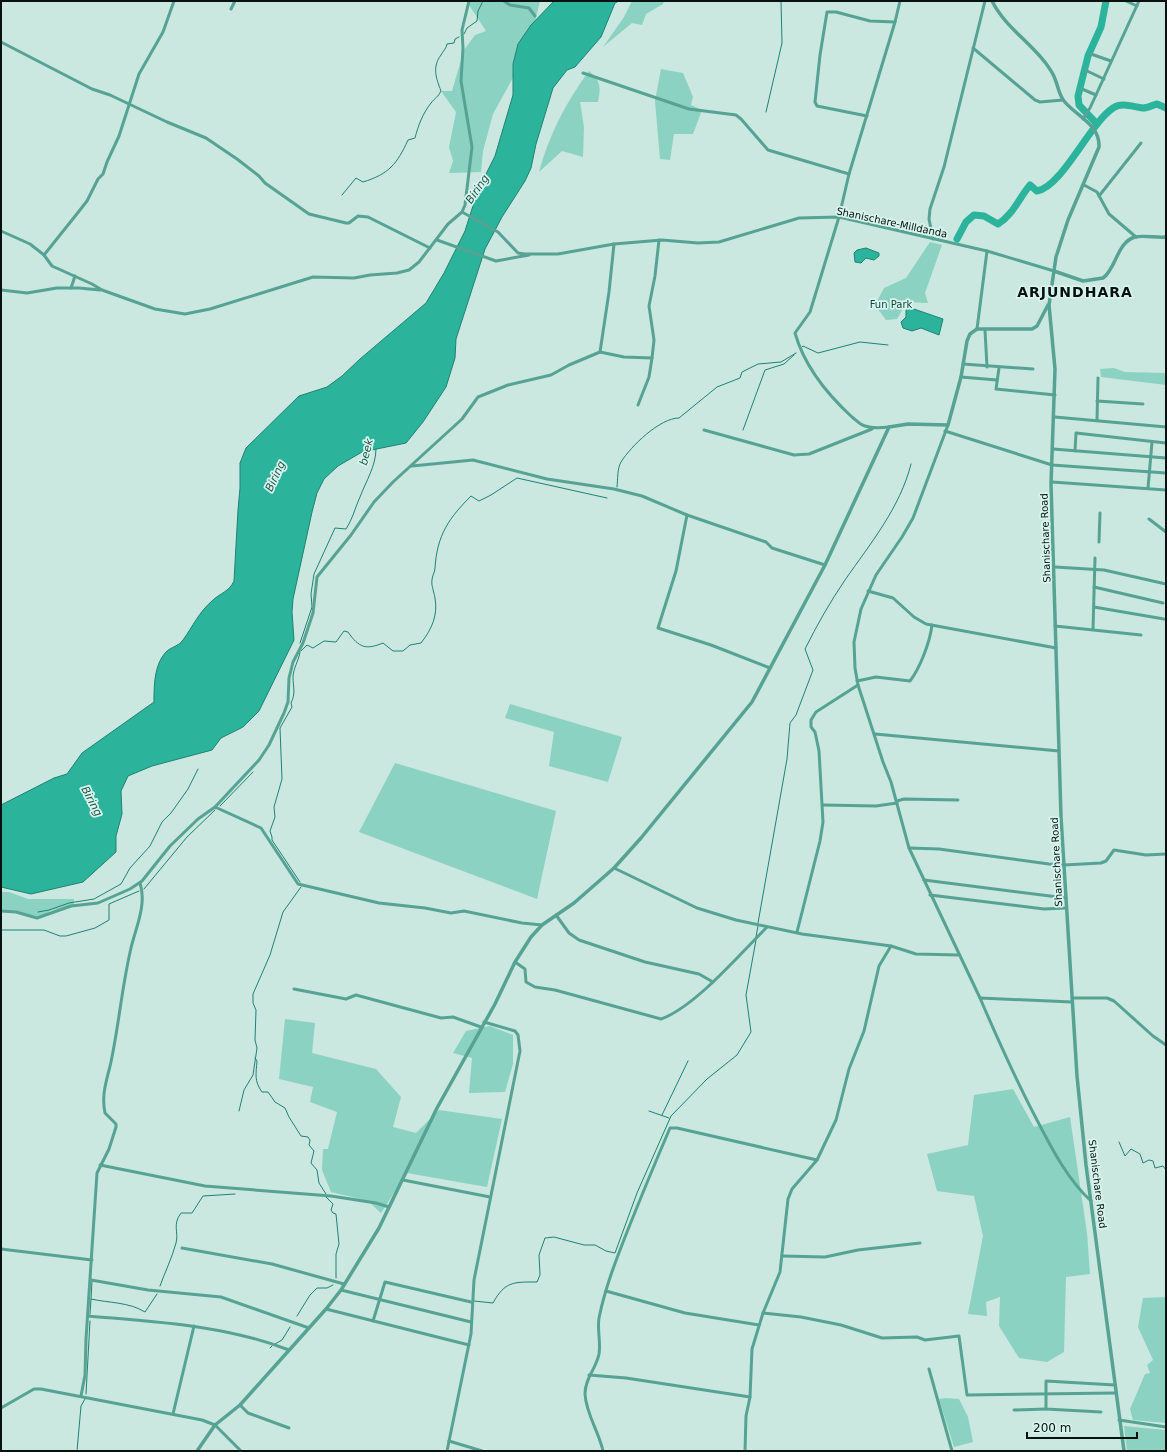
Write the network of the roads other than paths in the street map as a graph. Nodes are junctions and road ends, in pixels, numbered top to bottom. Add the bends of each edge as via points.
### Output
1 (174, 1) edge
2 (235, 1) edge
3 (469, 1) edge
4 (504, 1) edge
5 (900, 1) edge
6 (985, 1) edge
7 (992, 1) edge
8 (1126, 1) edge
9 (1139, 1) edge
10 (1137, 6) junction
11 (231, 9) dead end
12 (535, 16) dead end
13 (895, 22) junction
14 (1, 42) edge
15 (973, 48) junction
16 (1091, 54) dead end
17 (1111, 61) junction
18 (1085, 70) dead end
19 (584, 73) dead end
20 (1104, 79) junction
21 (1082, 89) dead end
22 (1096, 95) junction
23 (1063, 100) junction
24 (129, 104) junction
25 (867, 116) junction
26 (1083, 119) junction
27 (1141, 143) dead end
28 (849, 174) junction
29 (1084, 184) junction
30 (1099, 196) junction
31 (462, 212) junction
32 (839, 217) junction
33 (1, 231) edge
34 (1136, 237) junction
35 (1166, 237) edge
36 (933, 239) junction
37 (437, 240) junction
38 (659, 240) junction
39 (614, 244) junction
40 (430, 248) junction
41 (987, 251) junction
42 (534, 254) junction
43 (44, 255) junction
44 (1054, 270) junction
45 (75, 276) junction
46 (71, 288) junction
47 (1, 290) edge
48 (102, 290) junction
49 (1048, 305) junction
50 (977, 329) junction
51 (985, 330) junction
52 (600, 352) junction
53 (652, 358) junction
54 (963, 364) junction
55 (987, 367) junction
56 (999, 368) junction
57 (1033, 370) dead end
58 (961, 377) junction
59 (1098, 378) dead end
60 (997, 380) junction
61 (1054, 395) junction
62 (1097, 401) junction
63 (1143, 404) dead end
64 (638, 405) dead end
65 (1055, 417) junction
66 (1097, 420) junction
67 (948, 425) junction
68 (889, 427) junction
69 (1166, 427) edge
70 (873, 428) junction
71 (704, 430) dead end
72 (945, 431) junction
73 (1152, 442) junction
74 (1166, 443) edge
75 (1053, 449) junction
76 (1075, 450) junction
77 (1151, 457) junction
78 (1166, 458) edge
79 (1052, 465) junction
80 (412, 466) junction
81 (1150, 472) junction
82 (1166, 473) edge
83 (1052, 482) junction
84 (1148, 488) junction
85 (1166, 490) edge
86 (1100, 513) dead end
87 (687, 515) junction
88 (1149, 519) dead end
89 (1166, 532) edge
90 (1099, 542) dead end
91 (1095, 558) dead end
92 (824, 565) junction
93 (1055, 567) junction
94 (1095, 569) junction
95 (1166, 584) edge
96 (1094, 587) junction
97 (868, 591) junction
98 (1162, 603) dead end
99 (1094, 607) junction
100 (1164, 619) dead end
101 (932, 625) junction
102 (1055, 626) junction
103 (1093, 629) junction
104 (1141, 635) dead end
105 (1056, 648) junction
106 (770, 668) junction
107 (858, 683) junction
108 (875, 734) junction
109 (1059, 751) junction
110 (958, 800) dead end
111 (897, 802) junction
112 (823, 805) junction
113 (215, 806) junction
114 (909, 848) junction
115 (1166, 854) edge
116 (1064, 865) junction
117 (614, 868) junction
118 (924, 880) junction
119 (140, 883) junction
120 (930, 895) junction
121 (1066, 898) junction
122 (1066, 908) junction
123 (1, 911) edge
124 (556, 915) junction
125 (542, 925) junction
126 (767, 927) junction
127 (797, 932) junction
128 (891, 946) junction
129 (959, 955) junction
130 (515, 962) junction
131 (713, 982) junction
132 (294, 989) dead end
133 (980, 998) junction
134 (1072, 1000) junction
135 (484, 1022) junction
136 (481, 1027) junction
137 (1166, 1045) edge
138 (817, 1160) junction
139 (100, 1165) junction
140 (403, 1180) junction
141 (490, 1197) junction
142 (1092, 1202) junction
143 (389, 1208) junction
144 (920, 1243) dead end
145 (182, 1248) dead end
146 (1, 1249) edge
147 (782, 1256) junction
148 (92, 1260) junction
149 (91, 1280) junction
150 (344, 1284) junction
151 (340, 1290) junction
152 (606, 1291) junction
153 (379, 1300) junction
154 (471, 1302) junction
155 (326, 1309) junction
156 (763, 1313) junction
157 (88, 1316) junction
158 (373, 1321) junction
159 (471, 1322) junction
160 (759, 1325) junction
161 (194, 1326) junction
162 (310, 1328) junction
163 (469, 1345) junction
164 (290, 1350) junction
165 (929, 1369) dead end
166 (589, 1375) junction
167 (1115, 1385) junction
168 (1116, 1393) junction
169 (1046, 1394) junction
170 (81, 1396) junction
171 (750, 1397) junction
172 (240, 1405) junction
173 (1, 1408) edge
174 (1046, 1409) junction
175 (1014, 1410) dead end
176 (1101, 1412) dead end
177 (173, 1414) junction
178 (1119, 1420) junction
179 (215, 1425) junction
180 (1166, 1427) edge
181 (289, 1428) dead end
182 (449, 1442) junction
183 (197, 1451) edge
184 (241, 1451) edge
185 (447, 1451) edge
186 (482, 1451) edge
187 (603, 1451) edge
188 (745, 1451) edge
189 (952, 1451) edge
190 (1124, 1451) edge

1 - 24 street via 163,32 139,74
2 - 11 street
3 - 31 street via 462,30 460,81 472,147
4 - 12 street via 510,5 529,8
5 - 13 street
6 - 15 street
7 - 23 street via 1009,24 1043,60 1055,77
8 - 10 street
9 - 10 street
10 - 17 street
13 - 25 street
13 - 25 street via 870,21 827,12 815,102 818,106
14 - 24 street via 68,77
15 - 23 street via 1035,100
15 - 36 street via 944,167 930,209
16 - 17 street
17 - 20 street
18 - 20 street
19 - 28 street via 689,109 736,115 768,150
20 - 22 street
21 - 22 street
22 - 26 street
23 - 26 street, Shanischare Road
24 - 40 street via 206,138 309,214 346,224 362,216
24 - 43 street via 104,174 98,179 80,210
25 - 28 street
26 - 29 street, Shanischare Road via 1094,128 1099,142
27 - 30 street
28 - 32 street
29 - 30 street
29 - 44 street, Shanischare Road via 1068,220
30 - 34 street via 1109,214
31 - 37 street via 448,224
31 - 42 street, Shanischare-Milldanda via 498,232 518,253
32 - 36 street, Shanischare-Milldanda
32 - 38 street, Shanischare-Milldanda via 799,218 719,242
32 - 70 street via 810,312 795,333 799,347 822,385 857,421 863,426
33 - 43 street via 30,244
34 - 35 street
34 - 44 street via 1125,244 1103,278 1083,281
36 - 41 street, Shanischare-Milldanda
37 - 40 street
37 - 42 street via 496,261
38 - 39 street, Shanischare-Milldanda
38 - 53 street via 649,306 654,340
39 - 42 street, Shanischare-Milldanda via 558,254
39 - 52 street
40 - 48 street via 413,268 404,272 370,274 348,279 313,277 210,309 185,314 155,309
41 - 44 street, Shanischare-Milldanda
41 - 50 street
43 - 45 street via 52,266
44 - 49 street, Shanischare Road
45 - 46 street
45 - 48 street
46 - 47 street via 27,293
46 - 48 street
49 - 51 street via 1037,326 1032,329
49 - 61 street, Shanischare Road
50 - 51 street
50 - 54 street via 970,334 967,341
51 - 55 street
52 - 53 street via 624,357
52 - 80 street via 569,364 551,375 508,385 478,397 462,419
53 - 64 street via 649,377
54 - 55 street
54 - 58 street
55 - 56 street
56 - 57 street
56 - 60 street
58 - 60 street
58 - 67 street
59 - 62 street
60 - 61 street via 996,389
61 - 65 street, Shanischare Road
62 - 63 street
62 - 66 street
65 - 66 street
65 - 75 street, Shanischare Road
66 - 69 street
67 - 68 street via 908,424
67 - 72 street
68 - 70 street
68 - 92 street
70 - 71 street via 809,454 794,455
72 - 79 street
72 - 97 street via 913,518
73 - 74 street
73 - 76 street via 1076,433
73 - 77 street
75 - 76 street
75 - 79 street, Shanischare Road
76 - 77 street
77 - 78 street
77 - 81 street
79 - 81 street
79 - 83 street, Shanischare Road
80 - 87 street via 473,460 547,479 642,496
80 - 113 street via 374,502 317,577 313,613 303,643 293,662 288,702 284,713 266,750 250,771
81 - 82 street
81 - 84 street
83 - 84 street
83 - 93 street, Shanischare Road
84 - 85 street
86 - 90 street
87 - 92 street via 718,524 766,542 772,548
87 - 106 street via 676,571 658,628
88 - 89 street
91 - 94 street
92 - 106 street
93 - 94 street
93 - 102 street, Shanischare Road
94 - 95 street
94 - 96 street
96 - 98 street
96 - 99 street
97 - 101 street via 893,598 920,621
97 - 107 street via 854,642
99 - 100 street
99 - 103 street
101 - 105 street
101 - 107 street via 928,645 910,682 876,677
102 - 103 street
102 - 105 street, Shanischare Road
103 - 104 street
105 - 109 street, Shanischare Road
106 - 117 street via 752,702
107 - 108 street
107 - 112 street via 816,712 811,720 819,751
108 - 109 street
108 - 111 street
109 - 116 street, Shanischare Road
110 - 111 street via 904,799
111 - 112 street via 876,806
111 - 114 street
112 - 127 street via 820,841
113 - 119 street via 170,846
113 - 125 street via 261,828 298,884 379,903 452,913 464,911
114 - 116 street via 939,849
114 - 118 street
115 - 116 street via 1114,850 1106,861 1101,863
116 - 121 street, Shanischare Road
117 - 124 street via 574,903
117 - 126 street via 697,908
118 - 120 street
118 - 121 street
119 - 123 street via 98,903 71,906 38,918
119 - 139 street via 143,892 142,905 125,976 111,1063 104,1087 105,1113 114,1121 116,1127 109,1149
120 - 122 street via 1044,909
120 - 129 street
121 - 122 street, Shanischare Road
122 - 134 street, Shanischare Road
124 - 125 street
124 - 131 street via 569,933 579,940 645,962 699,974
125 - 130 street
126 - 127 street
126 - 131 street
127 - 128 street
128 - 129 street via 916,954
128 - 138 street via 880,966 864,1031 849,1069 836,1120
129 - 133 street
130 - 131 street via 525,969 526,982 535,987 661,1019 671,1016
130 - 135 street
132 - 136 street via 346,999 356,996
133 - 134 street
133 - 142 street via 1050,1146
134 - 137 street via 1108,998
134 - 142 street, Shanischare Road via 1077,1076
135 - 136 street
135 - 141 street via 515,1031 518,1034 520,1051
136 - 140 street via 437,1108
138 - 147 street via 792,1189 785,1221
138 - 152 street via 670,1128 644,1186
139 - 143 street via 205,1186 323,1195 376,1203
139 - 148 street via 97,1174
140 - 141 street
140 - 143 street
141 - 154 street
142 - 167 street, Shanischare Road
143 - 150 street
144 - 147 street via 858,1250 825,1257
145 - 150 street via 272,1264
146 - 148 street
147 - 156 street via 780,1272
148 - 149 street
149 - 157 street
149 - 162 street via 148,1290 221,1297
150 - 151 street
151 - 153 street
151 - 155 street
152 - 160 street via 685,1313
152 - 166 street via 598,1329 600,1352
153 - 154 street via 387,1282
153 - 158 street
153 - 159 street
154 - 159 street
155 - 158 street
155 - 162 street
156 - 160 street
156 - 169 street via 841,1325 882,1338 916,1337 924,1340 959,1336 967,1395
157 - 161 street
157 - 170 street via 85,1374
158 - 163 street
159 - 163 street
160 - 171 street via 752,1349
161 - 164 street
161 - 177 street
162 - 164 street
163 - 182 street
164 - 172 street
165 - 189 street
166 - 171 street via 626,1378
166 - 187 street via 586,1384 586,1404
167 - 168 street, Shanischare Road
167 - 169 street via 1046,1381
168 - 169 street
168 - 178 street, Shanischare Road
169 - 174 street
170 - 173 street via 34,1389
170 - 177 street
171 - 188 street via 746,1416
172 - 179 street
172 - 181 street via 248,1413
174 - 175 street
174 - 176 street
177 - 179 street
178 - 180 street
178 - 190 street, Shanischare Road
179 - 183 street
179 - 184 street
182 - 185 street
182 - 186 street

